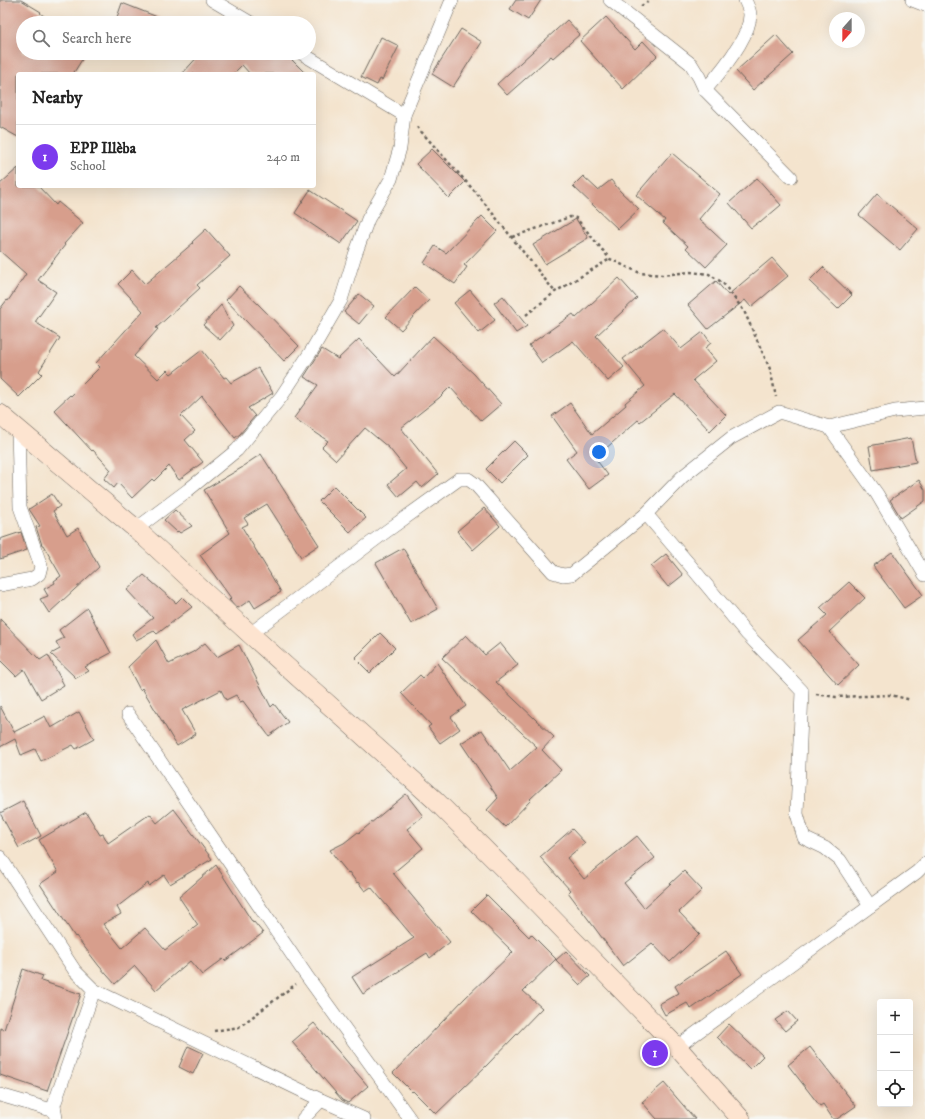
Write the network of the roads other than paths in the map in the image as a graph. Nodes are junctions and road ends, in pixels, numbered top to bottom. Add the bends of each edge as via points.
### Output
1 (212, 0) edge
2 (452, 0) edge
3 (610, 0) edge
4 (745, 0) edge
5 (912, 0) edge
6 (925, 5) edge
7 (239, 16) edge
8 (313, 60) edge
9 (705, 90) junction
10 (404, 115) junction
11 (791, 177) dead end
12 (925, 408) edge
13 (0, 414) edge
14 (829, 427) junction
15 (18, 429) junction
16 (646, 514) junction
17 (136, 529) junction
18 (925, 575) edge
19 (0, 585) edge
20 (250, 634) junction
21 (128, 714) dead end
22 (0, 857) edge
23 (922, 872) edge
24 (870, 906) junction
25 (94, 990) junction
26 (677, 1047) junction
27 (0, 1095) edge
28 (321, 1100) junction
29 (50, 1113) edge
30 (304, 1119) edge
31 (364, 1119) edge
32 (410, 1119) edge
33 (741, 1119) edge

1 - 7 street
2 - 10 street
3 - 9 street via 691,64
4 - 9 street via 750,15 747,30 722,72
5 - 6 street
8 - 10 street
9 - 11 street
10 - 17 street via 400,148 391,179 368,219 341,300 312,350 281,397 237,450
12 - 14 street via 896,411
13 - 15 street
14 - 16 street via 779,412 731,438 682,477
14 - 18 street via 877,494
15 - 17 street
15 - 19 street via 20,507 41,566 39,574 32,579
16 - 20 street via 572,574 563,575 553,572 475,484 468,479 459,480
16 - 24 street via 747,634 802,691 797,814 804,838 825,848 840,860
17 - 20 street
20 - 26 street via 435,800
21 - 32 street via 306,975
22 - 25 street via 74,971
23 - 24 street
24 - 26 street
25 - 28 street
25 - 29 street
26 - 33 street
27 - 29 street
28 - 30 street
28 - 31 street

